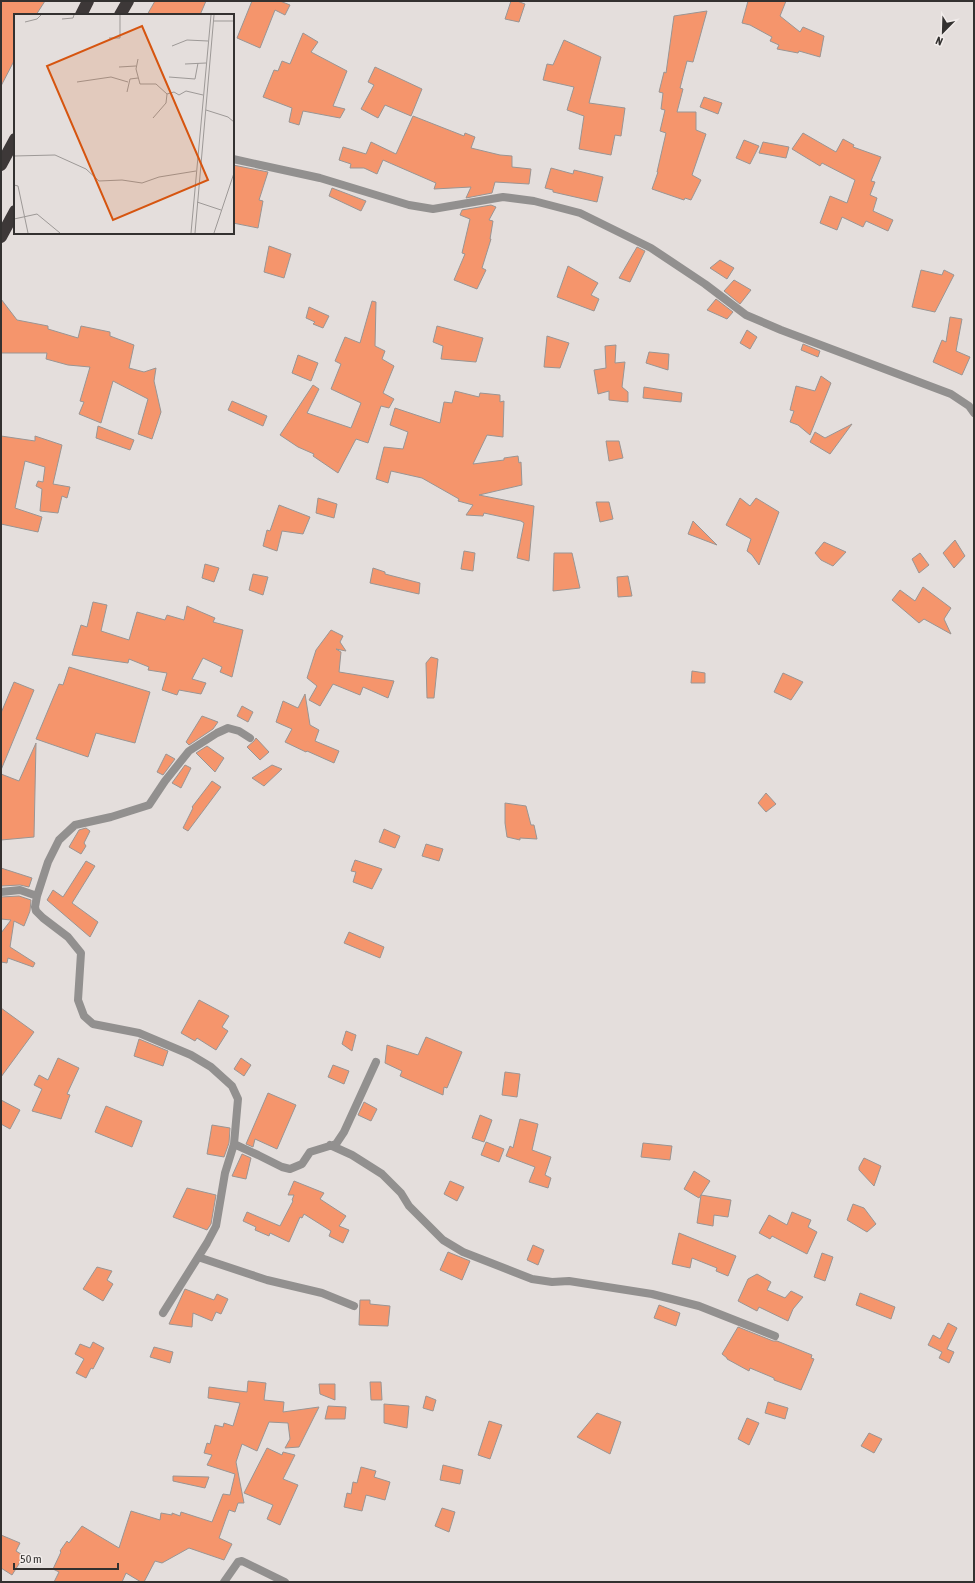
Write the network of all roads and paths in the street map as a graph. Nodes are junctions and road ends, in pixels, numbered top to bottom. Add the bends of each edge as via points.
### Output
1 (88, 1) edge
2 (128, 1) edge
3 (82, 14) edge
4 (121, 14) edge
5 (14, 140) edge
6 (234, 159) edge
7 (1, 165) edge
8 (14, 213) edge
9 (1, 237) edge
10 (974, 413) edge
11 (250, 738) dead end
12 (1, 892) edge
13 (37, 896) junction
14 (376, 1062) dead end
15 (234, 1144) junction
16 (330, 1145) junction
17 (198, 1257) junction
18 (354, 1306) dead end
19 (163, 1313) dead end
20 (775, 1336) dead end
21 (224, 1582) edge
22 (285, 1582) edge

1 - 3 highway
2 - 4 highway
5 - 7 highway
6 - 10 street via 320,178 409,205 433,209 503,197 534,201 580,213 651,248 746,314 781,330 951,394 969,406
8 - 9 highway
11 - 13 street via 228,728 217,733 189,751 149,805 75,825 59,840 48,862
12 - 13 street via 20,890
13 - 15 street via 36,911 68,937 82,953 78,1000 84,1016 93,1024 139,1033 191,1055 211,1067 232,1086 238,1098
14 - 16 street via 344,1132 336,1144
15 - 16 street via 282,1168 290,1169 302,1164 310,1152
15 - 17 street via 225,1173 216,1226
16 - 20 street via 382,1174 443,1240 463,1252 532,1279 568,1281 652,1294 699,1306
17 - 18 street via 267,1280 322,1293
17 - 19 street
21 - 22 street via 238,1562 242,1561

